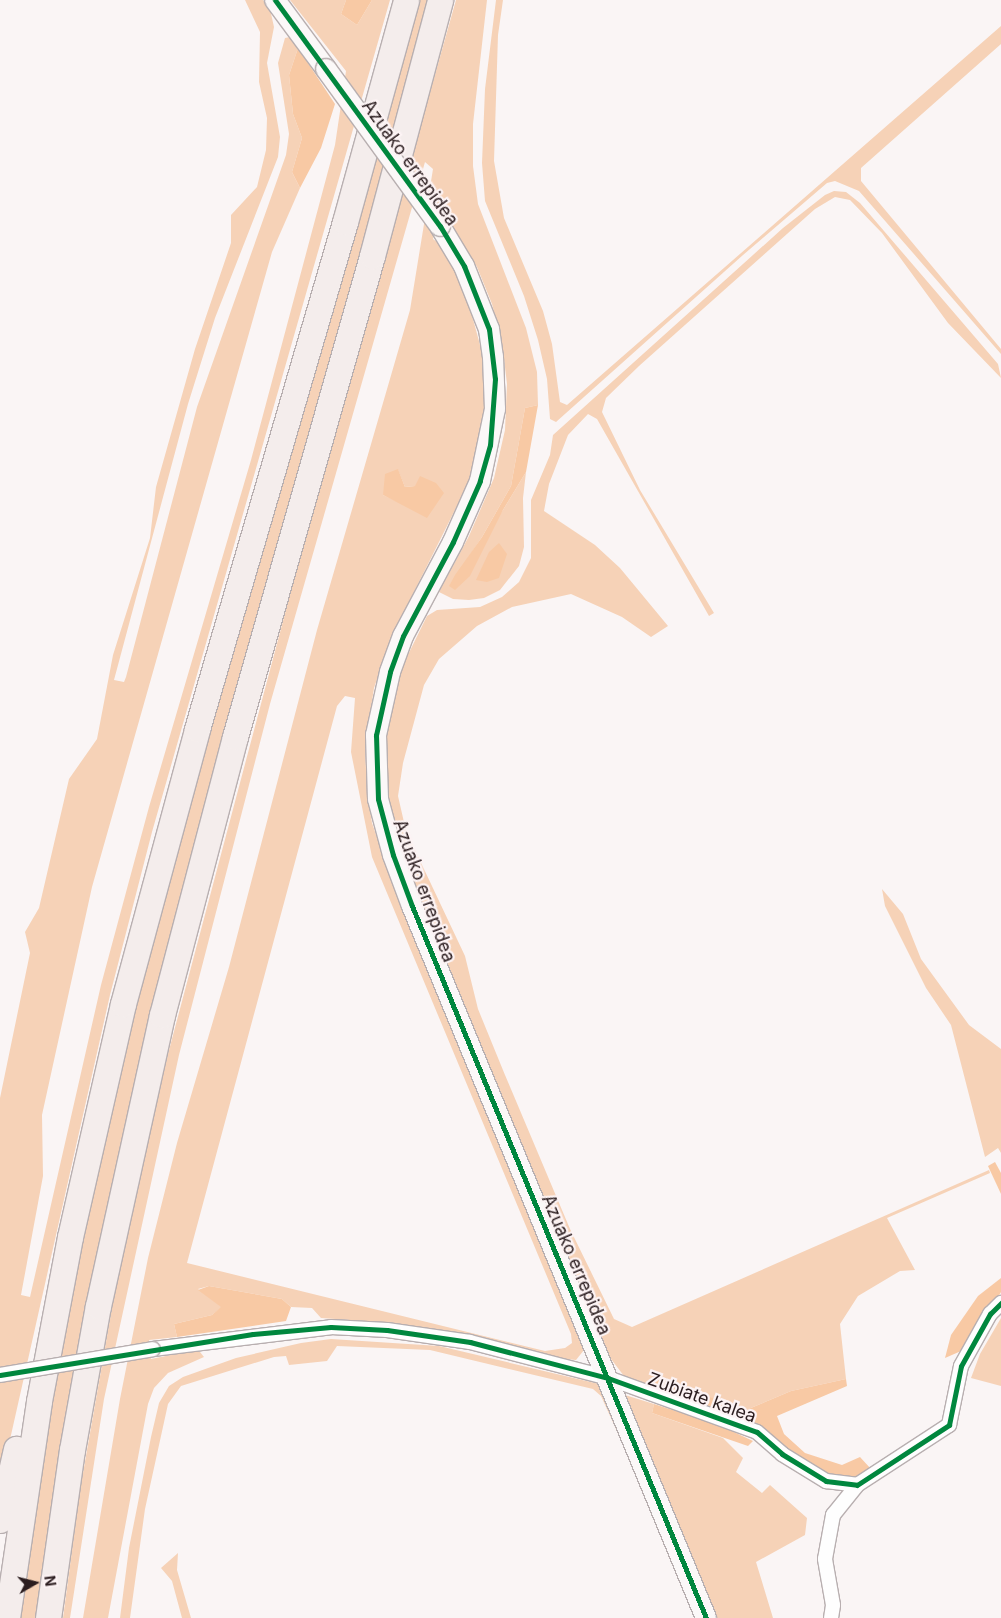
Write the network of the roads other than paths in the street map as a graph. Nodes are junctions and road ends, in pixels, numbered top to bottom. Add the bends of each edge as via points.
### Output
1 (275, 0) edge
2 (406, 0) edge
3 (440, 0) edge
4 (1001, 1303) edge
5 (0, 1375) edge
6 (608, 1378) junction
7 (39, 1401) junction
8 (857, 1485) junction
9 (0, 1520) edge
10 (7, 1618) edge
11 (48, 1618) edge
12 (706, 1618) edge
13 (830, 1618) edge

1 - 6 street, Azuako errepidea, bridge via 440,226 464,266 489,330 495,409 480,481 453,542 403,636 390,672 376,735 378,800 393,855 412,906
2 - 7 highway via 151,894 72,1228
3 - 11 highway via 372,256 235,737 162,1015 98,1306 72,1450
4 - 8 street via 990,1314 962,1366 949,1425
5 - 6 street, Zubiate kalea, bridge via 153,1349 331,1327 387,1330 470,1342
6 - 8 street, Zubiate kalea via 757,1432 782,1454 826,1481
6 - 12 street, Azuako errepidea
7 - 9 highway via 17,1442
7 - 10 highway
8 - 13 street via 833,1515 825,1559 833,1605

